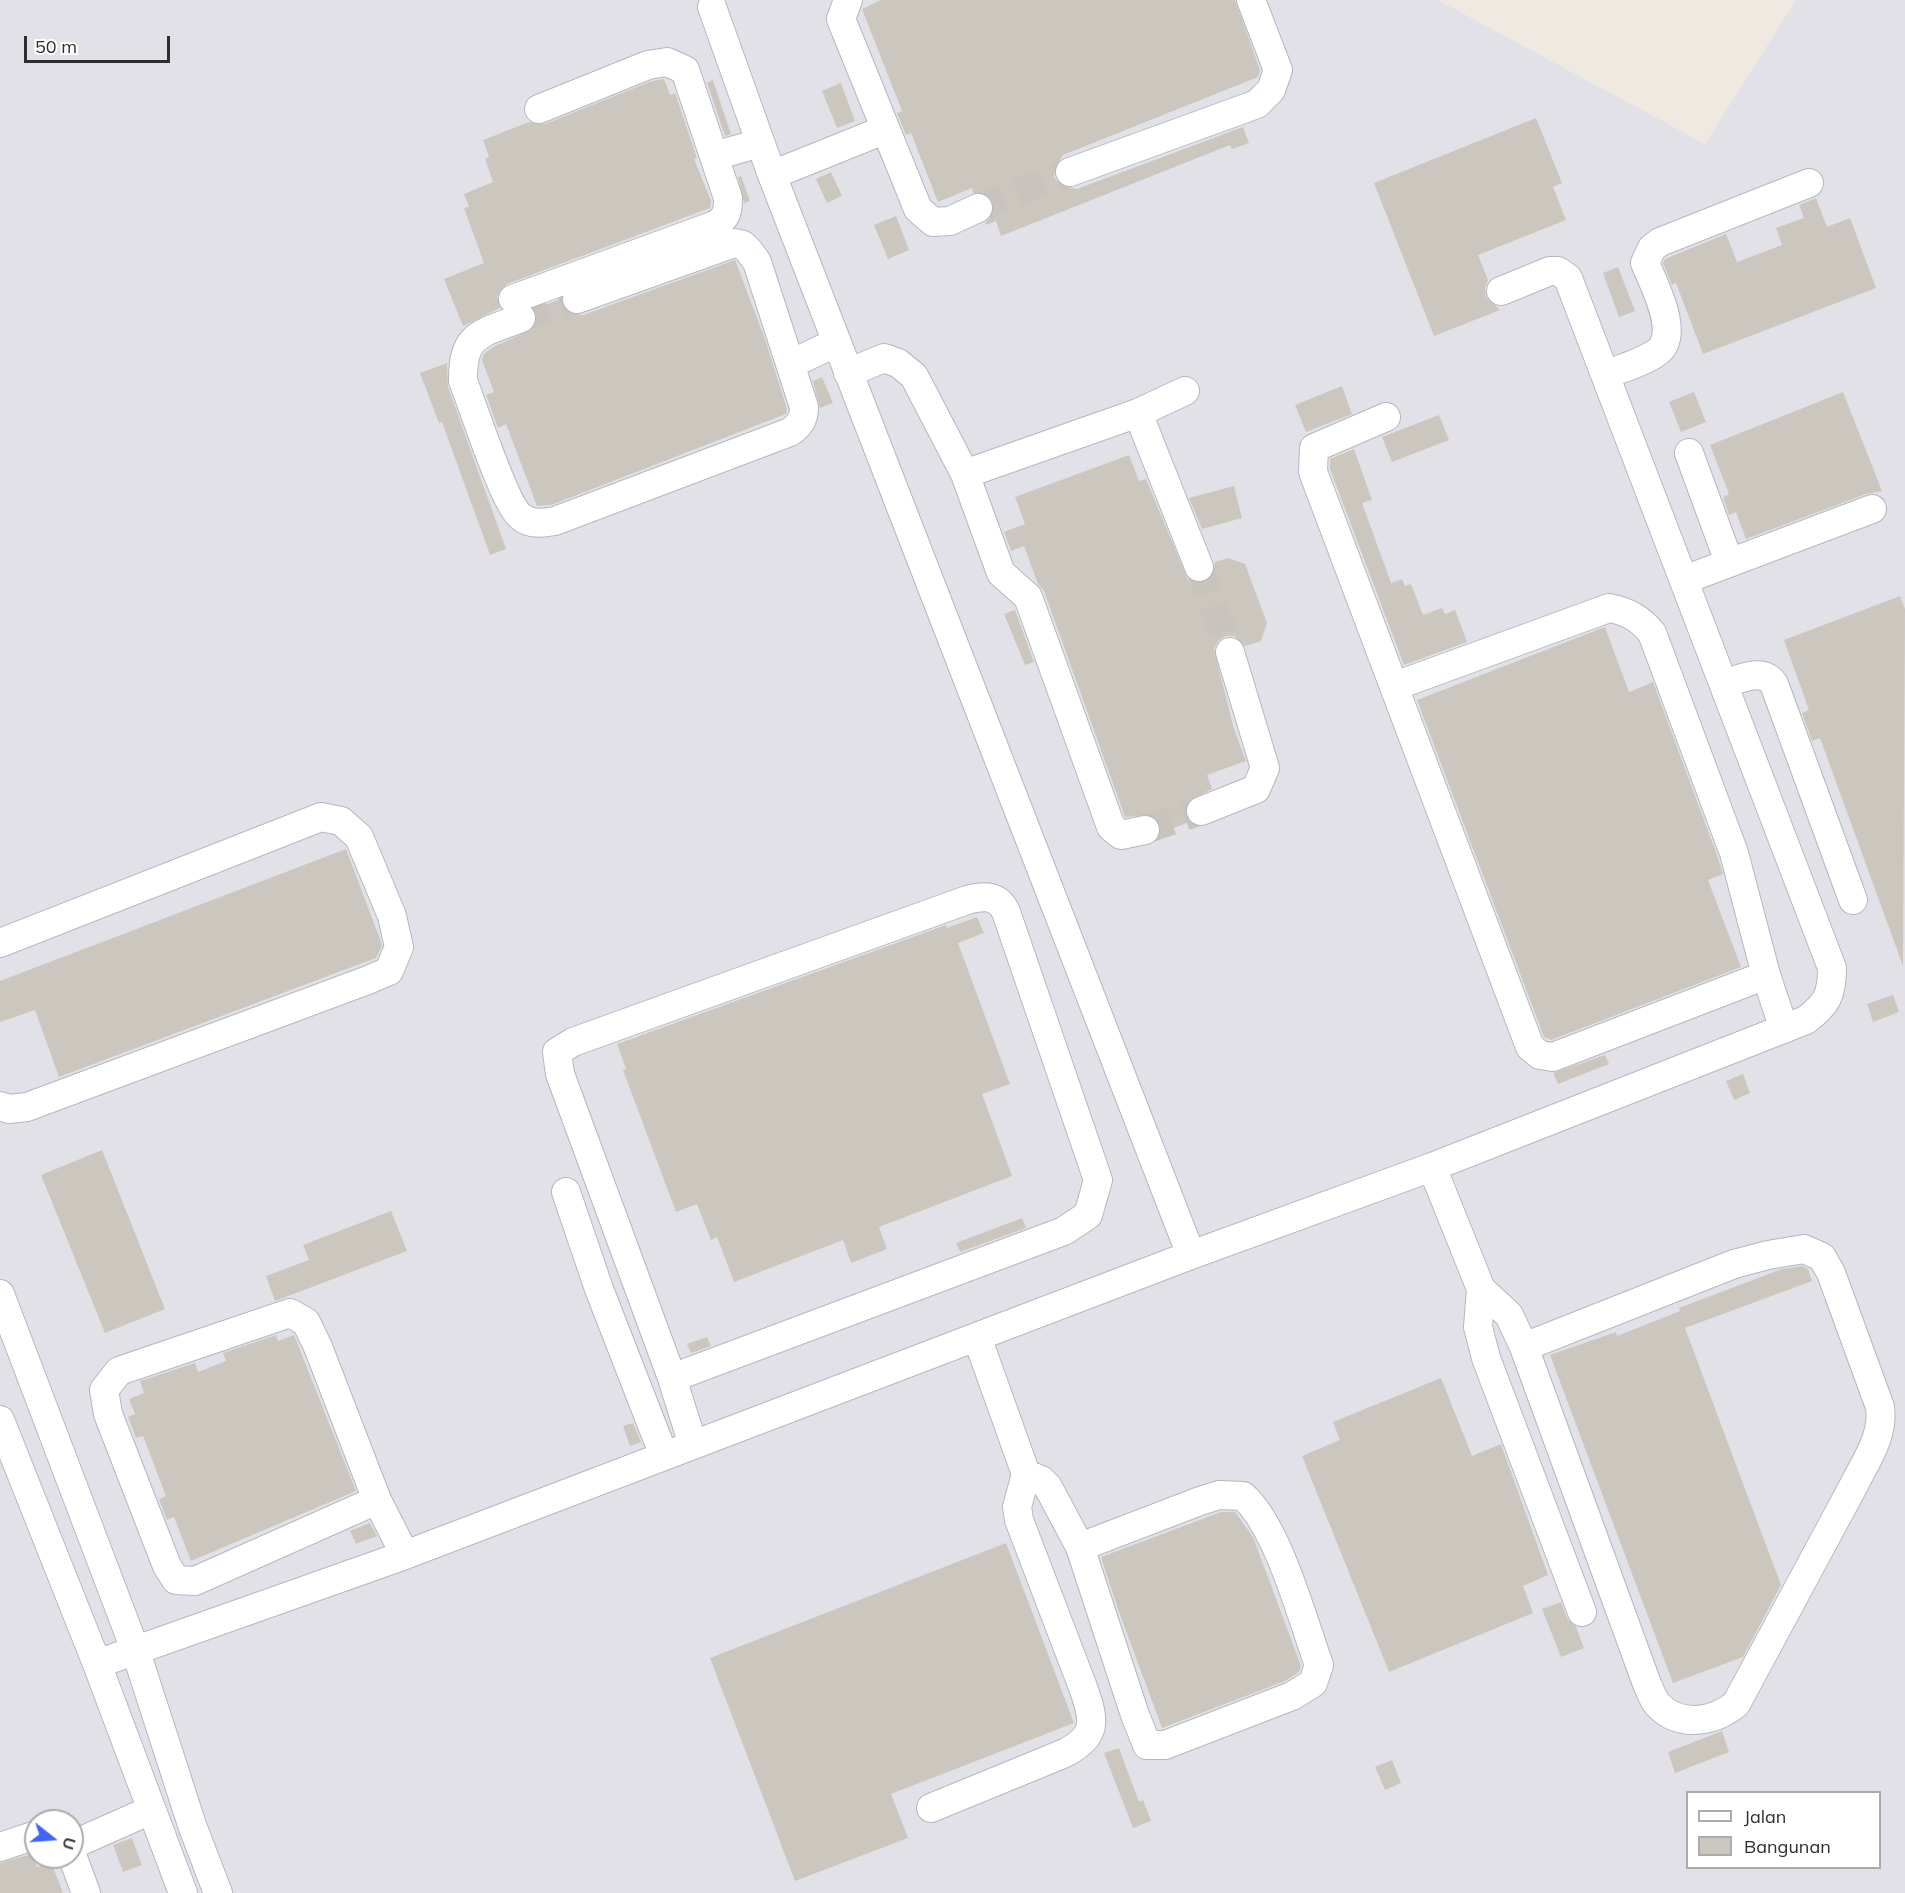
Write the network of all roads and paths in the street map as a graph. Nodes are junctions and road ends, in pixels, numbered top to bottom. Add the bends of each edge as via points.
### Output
1 (848, 0) edge
2 (1251, 0) edge
3 (712, 7) dead end
4 (728, 52) junction
5 (685, 70) junction
6 (539, 110) dead end
7 (884, 130) junction
8 (760, 143) junction
9 (714, 156) junction
10 (1070, 172) tunnel mouth
11 (772, 175) junction
12 (1809, 183) dead end
13 (978, 208) tunnel mouth
14 (807, 267) junction
15 (766, 285) junction
16 (1502, 291) dead end
17 (577, 299) tunnel mouth
18 (837, 342) junction
19 (791, 364) junction
20 (848, 373) junction
21 (1605, 375) junction
22 (1185, 391) dead end
23 (1138, 413) junction
24 (1386, 417) dead end
25 (1689, 453) dead end
26 (965, 474) junction
27 (1872, 509) dead end
28 (1729, 562) junction
29 (1199, 567) tunnel mouth
30 (1684, 580) junction
31 (1230, 652) tunnel mouth
32 (1724, 684) junction
33 (1395, 686) junction
34 (1201, 811) tunnel mouth
35 (1145, 830) tunnel mouth
36 (1853, 900) dead end
37 (0, 943) edge
38 (1766, 975) junction
39 (1784, 1029) junction
40 (0, 1106) edge
41 (1432, 1167) junction
42 (566, 1192) dead end
43 (1191, 1255) junction
44 (1481, 1289) junction
45 (0, 1294) edge
46 (977, 1337) junction
47 (1524, 1347) junction
48 (672, 1378) junction
49 (0, 1420) edge
50 (693, 1446) junction
51 (664, 1456) junction
52 (1026, 1474) junction
53 (377, 1500) junction
54 (1080, 1547) junction
55 (405, 1555) junction
56 (1582, 1612) dead end
57 (136, 1652) junction
58 (97, 1664) junction
59 (931, 1808) dead end
60 (151, 1810) junction
61 (24, 1839) edge
62 (84, 1840) edge
63 (0, 1846) edge
64 (77, 1869) edge
65 (86, 1893) edge
66 (183, 1893) edge
67 (218, 1893) edge

1 - 7 street via 841,20
2 - 10 street via 1278,70 1271,90 1257,104
3 - 4 street
4 - 5 street
4 - 8 street
5 - 6 street via 667,62 648,65
5 - 9 street
7 - 11 street
7 - 13 street via 918,209 933,222 950,221
8 - 9 street
8 - 11 street
9 - 19 street via 728,198 724,220 517,308 467,346 463,381 511,505 519,516 535,523 555,520 790,432 804,417
11 - 14 street
12 - 21 street via 1652,248 1645,263 1668,324 1665,341 1655,354
14 - 15 street
14 - 18 street
15 - 17 street via 749,250 734,243
15 - 19 street
16 - 21 street via 1550,272 1564,273
18 - 19 street
18 - 20 street
20 - 26 street via 884,358 914,376
20 - 43 street
21 - 30 street
22 - 23 street
23 - 26 street
23 - 29 street
24 - 33 street via 1314,448 1312,455 1313,472
25 - 28 street
26 - 35 street via 1001,573 1028,597 1111,827 1121,835
27 - 28 street
28 - 30 street
30 - 32 street
31 - 34 street via 1265,768 1256,789
32 - 36 street via 1761,675 1774,684
32 - 39 street via 1832,968 1832,991 1824,1003 1806,1020
33 - 38 street via 1598,611 1620,610 1643,622 1652,633 1734,854
33 - 38 street via 1524,1034 1530,1047 1540,1055 1553,1057
37 - 40 street via 321,817 341,821 359,837 392,916 399,947 389,971 368,980 27,1107
38 - 39 street
39 - 41 street
41 - 43 street
41 - 44 street
42 - 51 street
43 - 46 street
44 - 47 street via 1509,1315
44 - 56 street via 1478,1327 1486,1358
45 - 57 street
46 - 50 street
46 - 52 street
47 - 47 street via 1657,1705 1677,1717 1696,1722 1727,1712 1736,1704 1855,1483 1881,1424 1880,1407 1831,1273 1822,1257 1804,1249 1734,1264
48 - 48 street via 560,1074 557,1052 573,1042 967,900 985,896 996,899 1006,912 1098,1180 1088,1215 1064,1231
48 - 50 street
49 - 58 street
50 - 51 street
51 - 55 street
52 - 54 street via 1048,1487
52 - 59 street via 1017,1507 1019,1520 1084,1690 1092,1714 1091,1729 1082,1744 1065,1753
53 - 53 street via 318,1347 306,1322 298,1315 290,1313 119,1371 104,1390 108,1414 167,1566 176,1580 195,1581
53 - 55 street
54 - 54 street via 1147,1745 1165,1745 1292,1696 1313,1683 1319,1665 1278,1551 1258,1510 1243,1496 1219,1495
55 - 57 street
57 - 58 street
57 - 67 street
58 - 60 street
60 - 62 street
60 - 66 street
61 - 63 street
64 - 65 street

